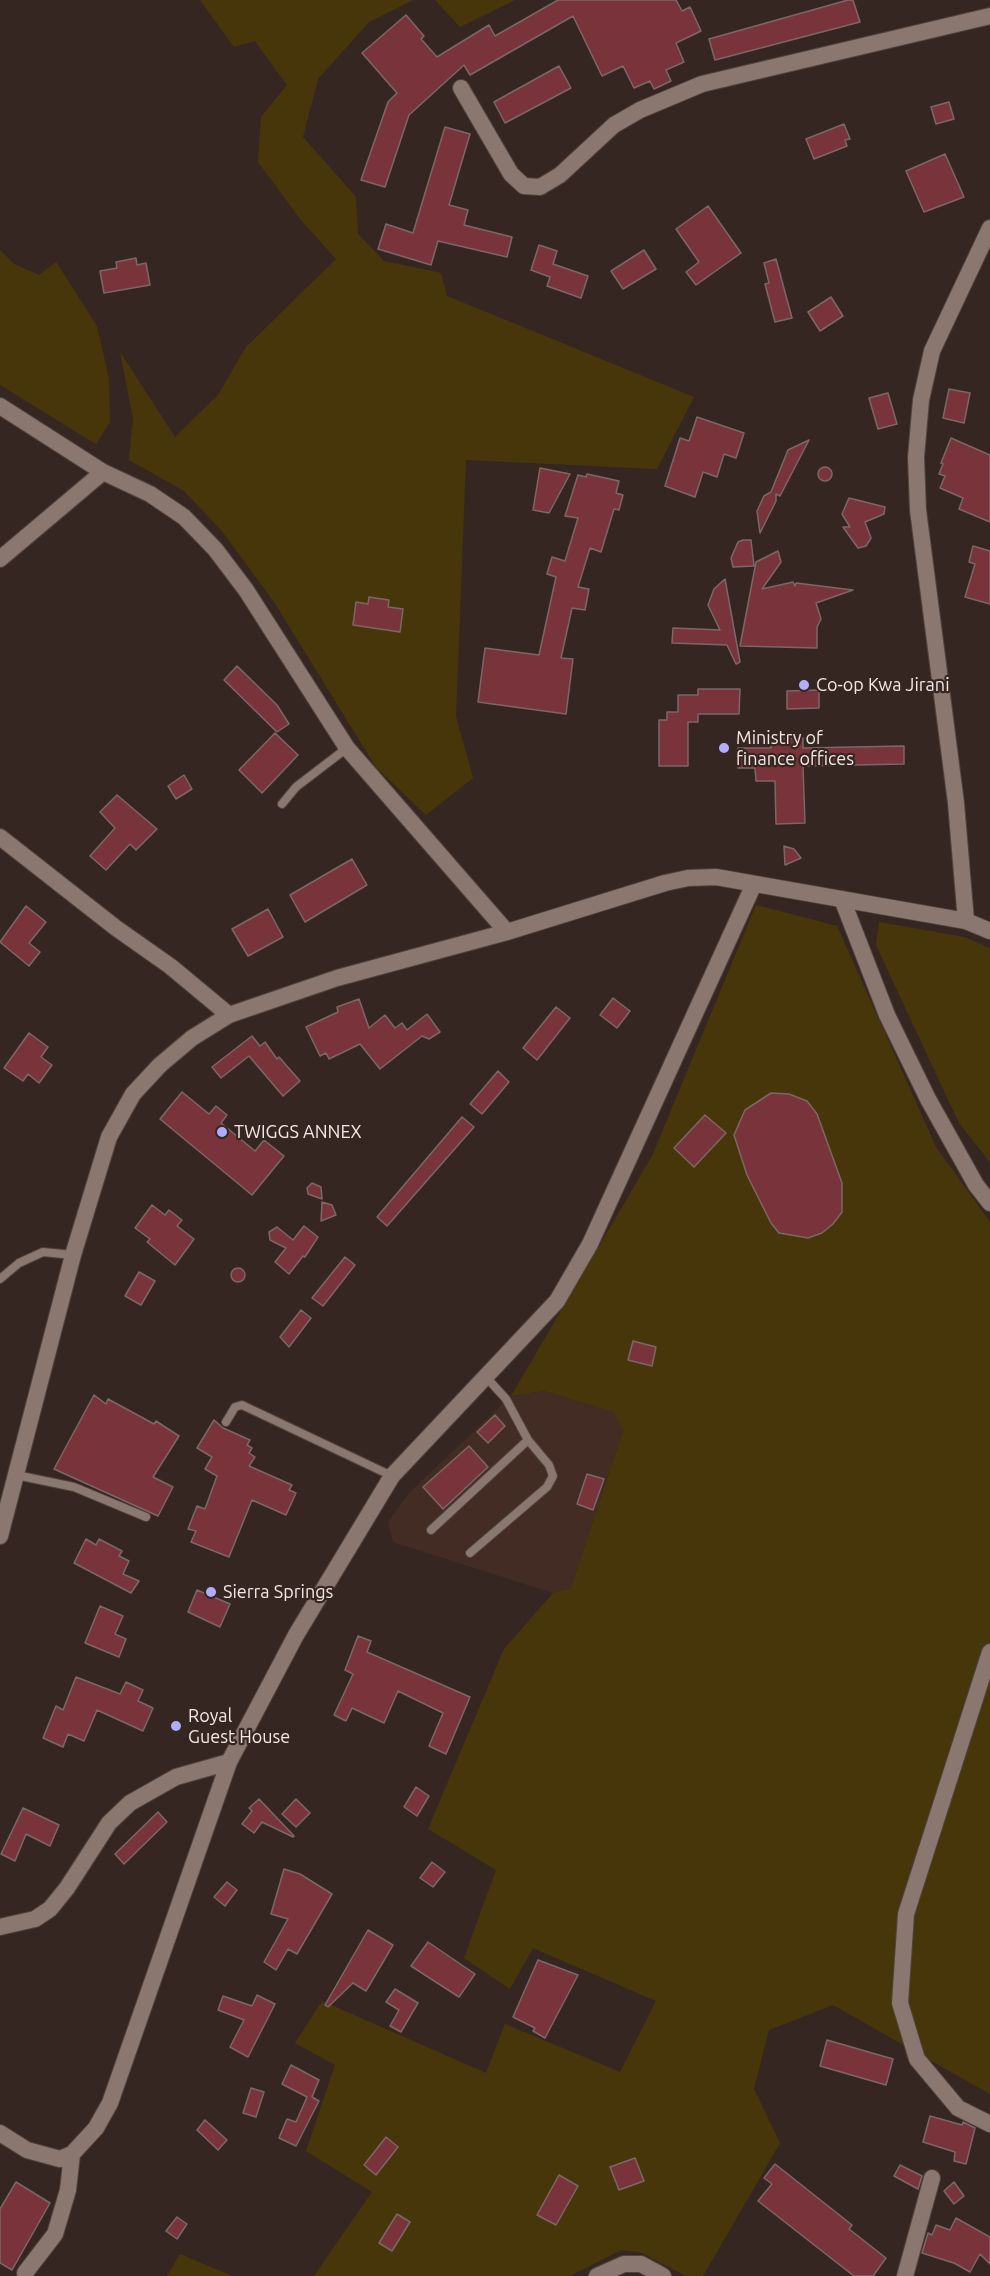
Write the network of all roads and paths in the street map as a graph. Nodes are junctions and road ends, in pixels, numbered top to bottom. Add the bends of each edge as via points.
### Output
1 (990, 16) edge
2 (461, 88) dead end
3 (990, 228) edge
4 (0, 406) edge
5 (103, 472) junction
6 (0, 560) edge
7 (347, 748) junction
8 (282, 804) dead end
9 (0, 837) edge
10 (754, 884) junction
11 (842, 899) junction
12 (966, 921) junction
13 (990, 931) edge
14 (507, 932) junction
15 (229, 1015) junction
16 (990, 1203) edge
17 (73, 1254) junction
18 (0, 1279) edge
19 (486, 1377) junction
20 (226, 1422) dead end
21 (528, 1440) junction
22 (16, 1474) junction
23 (392, 1476) junction
24 (146, 1517) dead end
25 (431, 1530) dead end
26 (0, 1536) edge
27 (470, 1553) dead end
28 (990, 1652) edge
29 (229, 1762) junction
30 (0, 1927) edge
31 (990, 2124) edge
32 (0, 2133) edge
33 (72, 2154) junction
34 (932, 2178) dead end
35 (25, 2273) dead end
36 (597, 2276) edge
37 (663, 2276) edge
38 (905, 2276) edge

1 - 2 street via 702,84 614,125 560,175 540,188 524,186 511,174
3 - 12 street via 932,351 921,400 916,457 918,510 956,803
4 - 5 street
5 - 6 street
5 - 7 street via 150,494 184,517 215,549 246,590
7 - 8 lane via 296,787
7 - 14 street
9 - 15 street
10 - 11 street
10 - 14 street via 716,877 665,883
10 - 19 street via 590,1244 557,1301
11 - 12 street
11 - 16 street via 887,1015 928,1099
12 - 13 street
14 - 15 street via 337,978
15 - 17 street via 192,1038 133,1094 99,1163
17 - 18 lane via 43,1252 19,1263
17 - 22 street
19 - 21 lane via 506,1400
19 - 23 street
20 - 23 lane via 235,1407 242,1405
21 - 25 lane
21 - 27 lane via 549,1464 553,1476 547,1487
22 - 24 lane via 74,1487
22 - 26 street
23 - 29 street via 296,1635
28 - 31 street via 906,1914 900,2003 917,2059 958,2108
29 - 30 street via 176,1777 130,1803 109,1823 50,1909 34,1919
29 - 33 street via 110,2103 96,2128
32 - 33 street via 43,2156 60,2159
33 - 35 street via 69,2190 55,2234
34 - 38 street
36 - 37 street via 624,2264 640,2264

